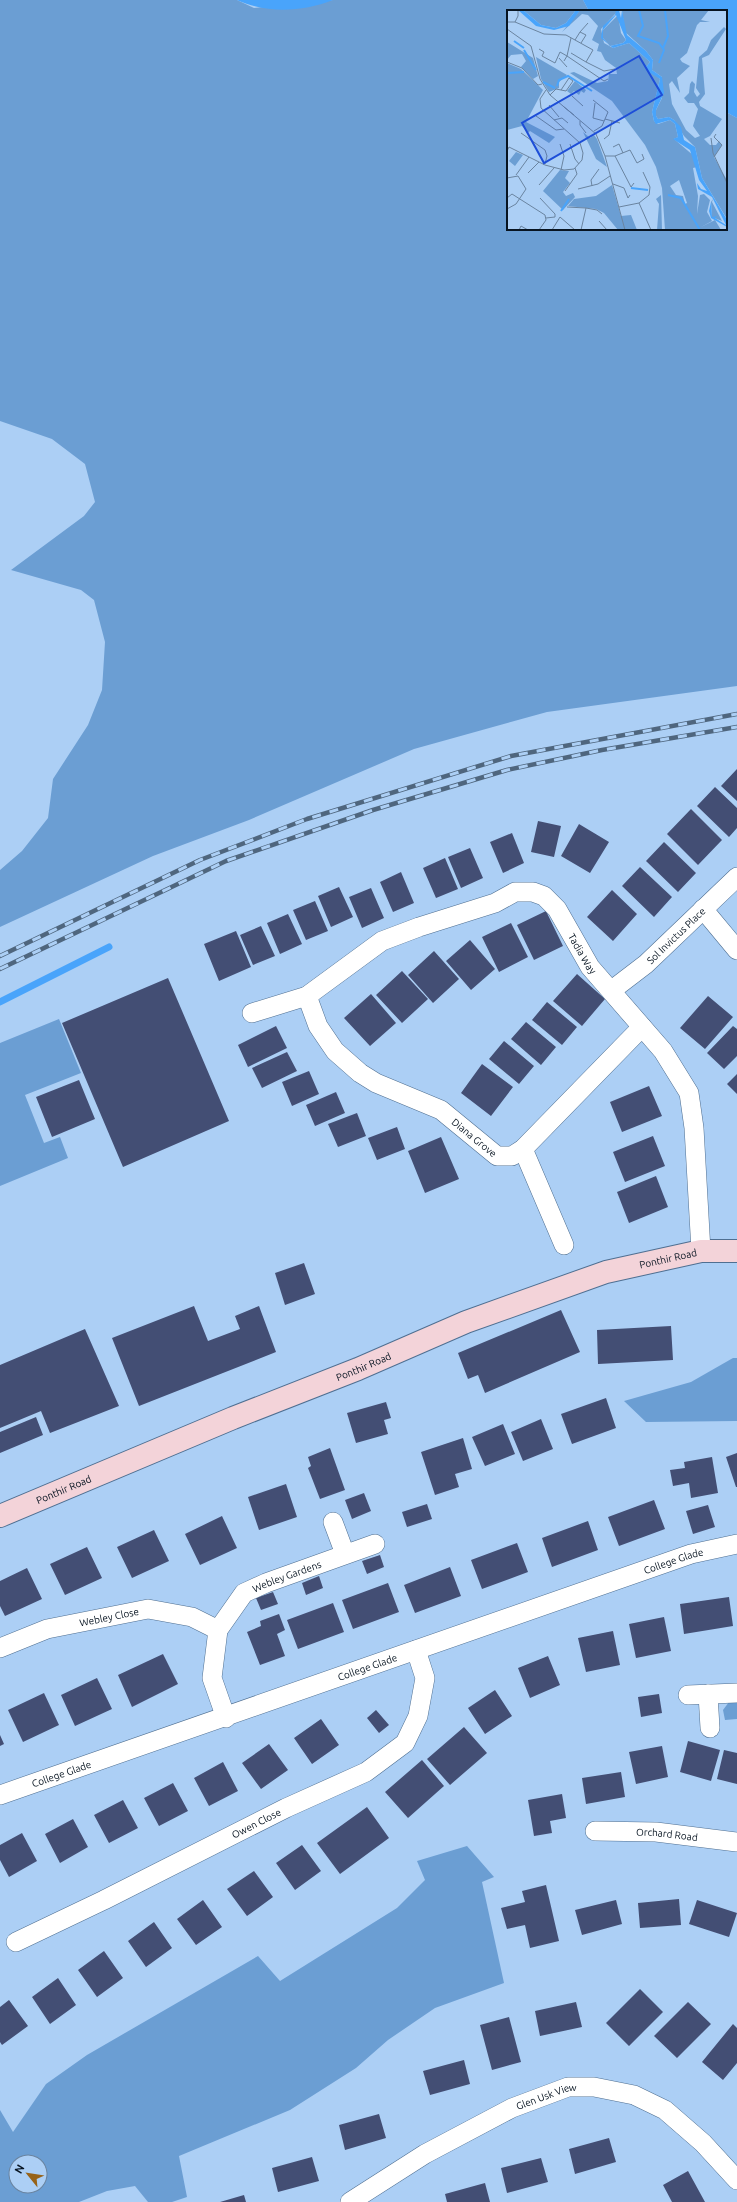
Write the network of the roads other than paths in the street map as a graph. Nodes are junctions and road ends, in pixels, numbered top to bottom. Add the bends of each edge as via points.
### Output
1 (737, 877) edge
2 (703, 909) junction
3 (737, 950) edge
4 (612, 990) junction
5 (307, 996) junction
6 (252, 1013) dead end
7 (642, 1027) junction
8 (523, 1149) junction
9 (564, 1245) dead end
10 (700, 1251) junction
11 (737, 1251) edge
12 (0, 1516) edge
13 (333, 1522) dead end
14 (375, 1544) dead end
15 (737, 1544) edge
16 (345, 1554) junction
17 (218, 1630) junction
18 (0, 1648) edge
19 (416, 1650) junction
20 (737, 1693) edge
21 (708, 1694) junction
22 (688, 1695) dead end
23 (226, 1718) junction
24 (710, 1728) dead end
25 (0, 1795) edge
26 (595, 1831) dead end
27 (737, 1842) edge
28 (16, 1942) dead end
29 (737, 2180) edge
30 (350, 2202) edge

1 - 2 street, Sol Invictus Place
2 - 3 street
2 - 4 street, Sol Invictus Place via 646,964
4 - 5 street, Tadia Way via 590,967 557,909 544,896 534,892 515,892 488,906 382,941
4 - 7 street, Tadia Way
5 - 6 street, Tadia Way
5 - 8 street, Diana Grove via 318,1026 335,1051 360,1073 376,1083 441,1110 497,1156 512,1156
7 - 8 street, Diana Grove
7 - 10 street, Tadia Way via 663,1051 689,1093 694,1128
8 - 9 street
10 - 11 main road, Ponthir Road
10 - 12 main road, Ponthir Road via 606,1272 466,1322
13 - 16 street
14 - 16 street, Webley Gardens
15 - 19 street, College Glade via 691,1554
16 - 17 street, Webley Gardens via 244,1593
17 - 18 street, Webley Close via 192,1617 148,1609 47,1629
17 - 23 street, Webley Gardens via 212,1678
19 - 23 street, College Glade
19 - 28 street, Owen Close via 425,1678 418,1716 405,1743 366,1772 286,1808
20 - 21 street
21 - 22 street
21 - 24 street
23 - 25 street, College Glade
26 - 27 street, Orchard Road via 656,1832
29 - 30 street, Glen Usk View via 703,2143 666,2110 634,2095 594,2087 568,2088 512,2108 425,2154

